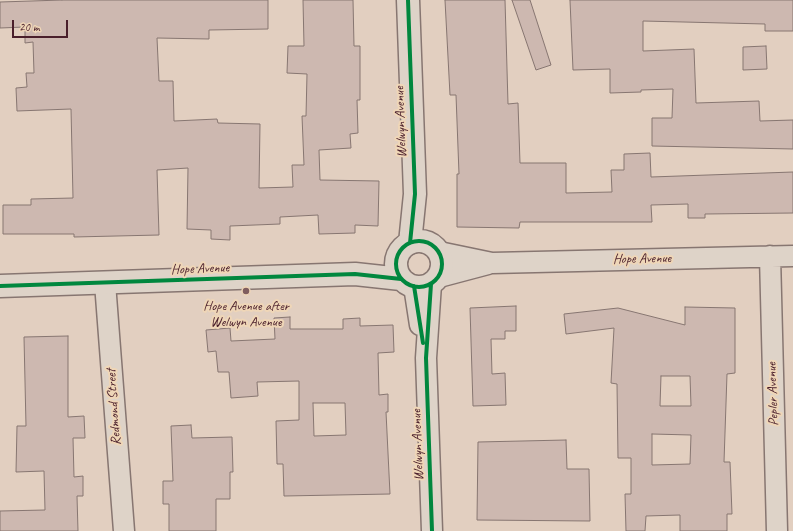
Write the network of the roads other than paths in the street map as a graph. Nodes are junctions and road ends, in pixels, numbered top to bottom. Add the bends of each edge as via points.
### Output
1 (408, 0) edge
2 (415, 194) junction
3 (436, 248) junction
4 (770, 256) junction
5 (793, 256) edge
6 (492, 263) junction
7 (415, 271) junction
8 (105, 283) junction
9 (0, 286) edge
10 (124, 531) edge
11 (432, 531) edge
12 (777, 531) edge

1 - 2 street, Welwyn Avenue
2 - 3 street, Welwyn Avenue
2 - 7 street, Welwyn Avenue
3 - 6 street, Hope Avenue
3 - 7 street, Welwyn Avenue via 443,264
3 - 7 street via 421,241
4 - 5 street, Hope Avenue
4 - 6 street, Hope Avenue
4 - 12 street, Pepler Avenue
6 - 7 street, Hope Avenue
7 - 8 street, Hope Avenue
7 - 11 street, Welwyn Avenue via 426,358
8 - 9 street, Hope Avenue
8 - 10 street, Redmond Street

